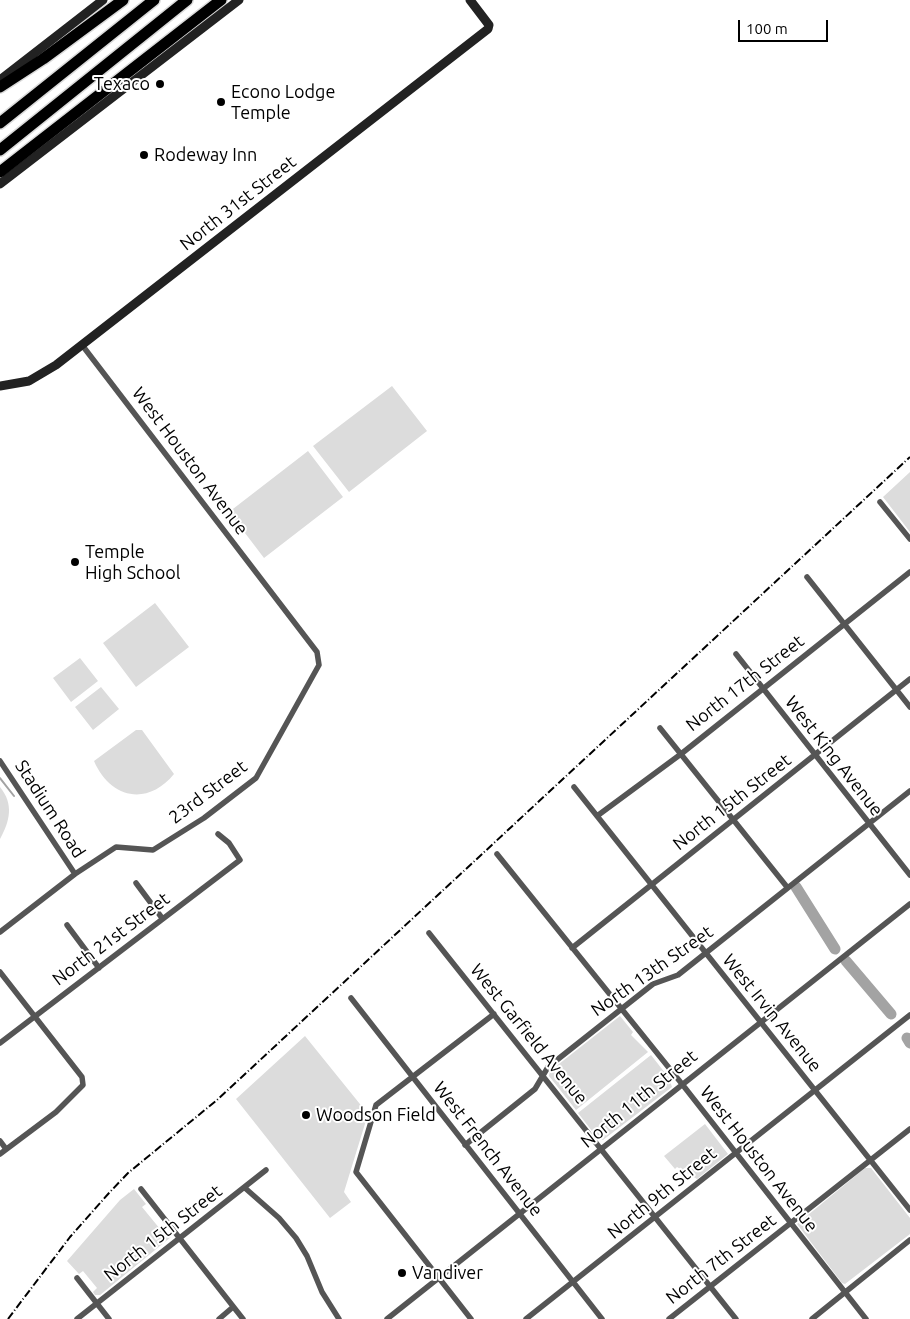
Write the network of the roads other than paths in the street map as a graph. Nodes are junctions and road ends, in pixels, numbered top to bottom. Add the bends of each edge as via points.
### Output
1 (103, 0) edge
2 (123, 0) edge
3 (154, 0) edge
4 (187, 0) edge
5 (221, 0) edge
6 (239, 0) edge
7 (470, 0) edge
8 (0, 80) edge
9 (0, 87) edge
10 (0, 123) edge
11 (0, 150) edge
12 (0, 172) edge
13 (0, 184) edge
14 (82, 345) junction
15 (0, 386) edge
16 (880, 502) dead end
17 (910, 539) edge
18 (910, 572) edge
19 (807, 578) dead end
20 (273, 595) joint
21 (844, 624) junction
22 (736, 654) dead end
23 (910, 679) edge
24 (762, 689) junction
25 (896, 689) junction
26 (910, 707) edge
27 (660, 728) dead end
28 (680, 754) junction
29 (815, 755) junction
30 (0, 761) edge
31 (574, 788) dead end
32 (910, 791) edge
33 (597, 816) junction
34 (733, 820) junction
35 (869, 824) junction
36 (218, 834) dead end
37 (497, 854) dead end
38 (75, 874) junction
39 (910, 875) edge
40 (136, 883) dead end
41 (651, 885) junction
42 (787, 887) junction
43 (910, 904) edge
44 (162, 918) junction
45 (67, 925) dead end
46 (0, 932) edge
47 (429, 933) dead end
48 (572, 948) junction
49 (706, 954) junction
50 (98, 968) junction
51 (0, 972) edge
52 (351, 998) dead end
53 (620, 1010) junction
54 (494, 1014) junction
55 (910, 1015) edge
56 (34, 1017) junction
57 (760, 1022) junction
58 (0, 1043) edge
59 (544, 1076) junction
60 (413, 1077) junction
61 (682, 1084) junction
62 (815, 1091) junction
63 (910, 1129) edge
64 (0, 1141) edge
65 (466, 1144) junction
66 (6, 1149) junction
67 (601, 1149) junction
68 (735, 1153) junction
69 (0, 1154) edge
70 (871, 1160) junction
71 (266, 1170) dead end
72 (245, 1188) junction
73 (141, 1189) dead end
74 (910, 1210) edge
75 (519, 1213) junction
76 (655, 1218) junction
77 (790, 1224) junction
78 (179, 1238) junction
79 (910, 1240) edge
80 (439, 1277) junction
81 (77, 1278) dead end
82 (573, 1282) junction
83 (711, 1287) junction
84 (844, 1293) junction
85 (97, 1303) junction
86 (233, 1307) junction
87 (77, 1319) edge
88 (109, 1319) edge
89 (219, 1319) edge
90 (243, 1319) edge
91 (340, 1319) edge
92 (387, 1319) edge
93 (471, 1319) edge
94 (526, 1319) edge
95 (602, 1319) edge
96 (669, 1319) edge
97 (736, 1319) edge
98 (812, 1319) edge
99 (866, 1319) edge

1 - 8 street
2 - 9 highway
3 - 10 highway
4 - 11 highway
5 - 12 highway
6 - 13 street
7 - 14 street, North 31st Street via 489,25 488,29
14 - 15 street, North 31st Street via 29,381
14 - 20 street, West Houston Avenue
16 - 17 street
18 - 21 street, North 17th Street
19 - 21 street
20 - 38 street, 23rd Street via 317,652 319,665 256,778 204,818 153,850 116,847
21 - 24 street, North 17th Street
21 - 25 street
22 - 24 street, West King Avenue
23 - 25 street, North 15th Street
24 - 28 street, North 17th Street
24 - 29 street, West King Avenue
25 - 26 street
25 - 29 street, North 15th Street
27 - 28 street
28 - 33 street, North 17th Street
28 - 34 street
29 - 34 street, North 15th Street
29 - 35 street, West King Avenue
30 - 38 street, Stadium Road
31 - 33 street, West Irvin Avenue
32 - 35 street, North 13th Street
33 - 41 street, West Irvin Avenue
34 - 41 street, North 15th Street
34 - 42 street
35 - 39 street, West King Avenue
35 - 42 street, North 13th Street
36 - 44 street, North 21st Street via 229,843 240,860
37 - 48 street, West Houston Avenue
38 - 46 street, 23rd Street
40 - 44 street
41 - 48 street, North 15th Street
41 - 49 street, West Irvin Avenue
42 - 49 street, North 13th Street
43 - 57 street, North 11th Street
44 - 50 street, North 21st Street
45 - 50 street
47 - 54 street, West Garfield Avenue
48 - 53 street, West Houston Avenue
49 - 53 street, North 13th Street via 678,975 653,984
49 - 57 street, West Irvin Avenue
50 - 56 street, North 21st Street
51 - 56 street
52 - 60 street, West French Avenue
53 - 59 street, North 13th Street via 548,1067
53 - 61 street, West Houston Avenue
54 - 59 street, West Garfield Avenue
54 - 60 street
55 - 62 street, North 9th Street
56 - 58 street, North 21st Street
56 - 66 street via 82,1078 83,1085 56,1112
57 - 61 street, North 11th Street
57 - 62 street, West Irvin Avenue
59 - 65 street, North 13th Street via 535,1089
59 - 67 street, West Garfield Avenue
60 - 65 street, West French Avenue
60 - 80 street via 376,1105 356,1172
61 - 67 street, North 11th Street
61 - 68 street, West Houston Avenue
62 - 68 street, North 9th Street
62 - 70 street, West Irvin Avenue
63 - 70 street, North 7th Street
64 - 66 street
65 - 75 street, West French Avenue
66 - 69 street
67 - 75 street, North 11th Street
67 - 76 street, West Garfield Avenue
68 - 76 street, North 9th Street
68 - 77 street, West Houston Avenue
70 - 74 street, West Irvin Avenue
70 - 77 street, North 7th Street
71 - 72 street, North 15th Street
72 - 78 street, North 15th Street
72 - 91 street via 296,1238 322,1292
73 - 78 street
75 - 80 street, North 11th Street
75 - 82 street, West French Avenue
76 - 82 street, North 9th Street
76 - 83 street, West Garfield Avenue
77 - 83 street, North 7th Street
77 - 84 street, West Houston Avenue
78 - 85 street, North 15th Street
78 - 86 street
79 - 84 street
80 - 92 street, North 11th Street
80 - 93 street
81 - 85 street
82 - 94 street, North 9th Street
82 - 95 street, West French Avenue
83 - 96 street, North 7th Street
83 - 97 street, West Garfield Avenue
84 - 98 street
84 - 99 street, West Houston Avenue
85 - 87 street, North 15th Street
85 - 88 street
86 - 89 street
86 - 90 street

